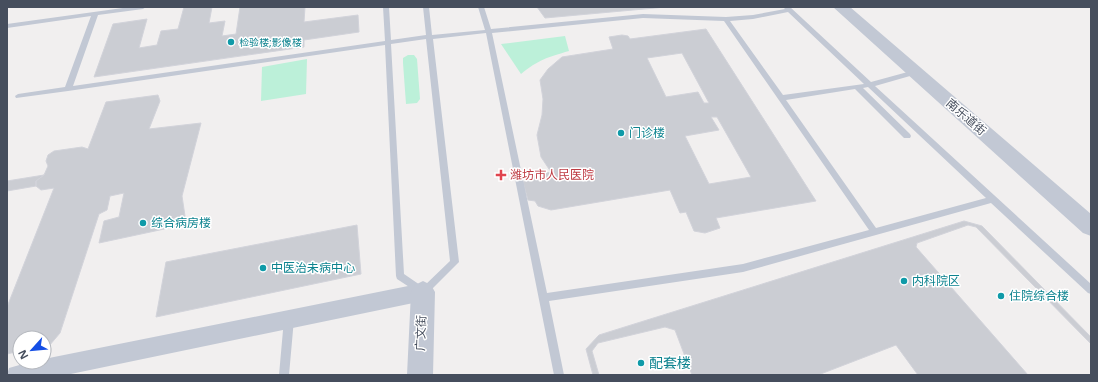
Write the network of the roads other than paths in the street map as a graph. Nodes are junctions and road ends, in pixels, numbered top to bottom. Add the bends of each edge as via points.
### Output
1 (143, 7) edge
2 (386, 7) edge
3 (426, 7) edge
4 (482, 7) edge
5 (841, 7) edge
6 (788, 8) edge
7 (95, 14) junction
8 (726, 19) junction
9 (7, 26) edge
10 (490, 31) junction
11 (429, 37) junction
12 (388, 43) junction
13 (915, 72) junction
14 (870, 85) junction
15 (857, 87) junction
16 (68, 89) junction
17 (18, 96) dead end
18 (781, 98) junction
19 (907, 136) dead end
20 (993, 199) junction
21 (1091, 227) edge
22 (874, 231) junction
23 (1091, 290) edge
24 (423, 292) junction
25 (543, 298) junction
26 (289, 319) junction
27 (18, 375) edge
28 (284, 375) edge
29 (420, 375) edge
30 (558, 375) edge

1 - 7 lane
2 - 12 lane
3 - 11 lane
4 - 10 lane
5 - 13 street, 南乐道街
6 - 8 lane via 753,17
6 - 14 lane
7 - 9 lane
7 - 16 lane
8 - 10 lane via 643,16
8 - 18 lane
10 - 11 lane
10 - 25 lane
11 - 12 lane
11 - 24 lane via 454,262
12 - 16 lane
12 - 24 lane via 400,276
13 - 14 lane
13 - 21 street, 南乐道街
14 - 15 lane
14 - 20 lane
15 - 18 lane
15 - 19 lane
16 - 17 lane
18 - 22 lane
20 - 22 lane
20 - 23 lane
22 - 25 lane via 743,268
24 - 26 street
24 - 29 street, 广文街
25 - 30 lane
26 - 27 street
26 - 28 lane

